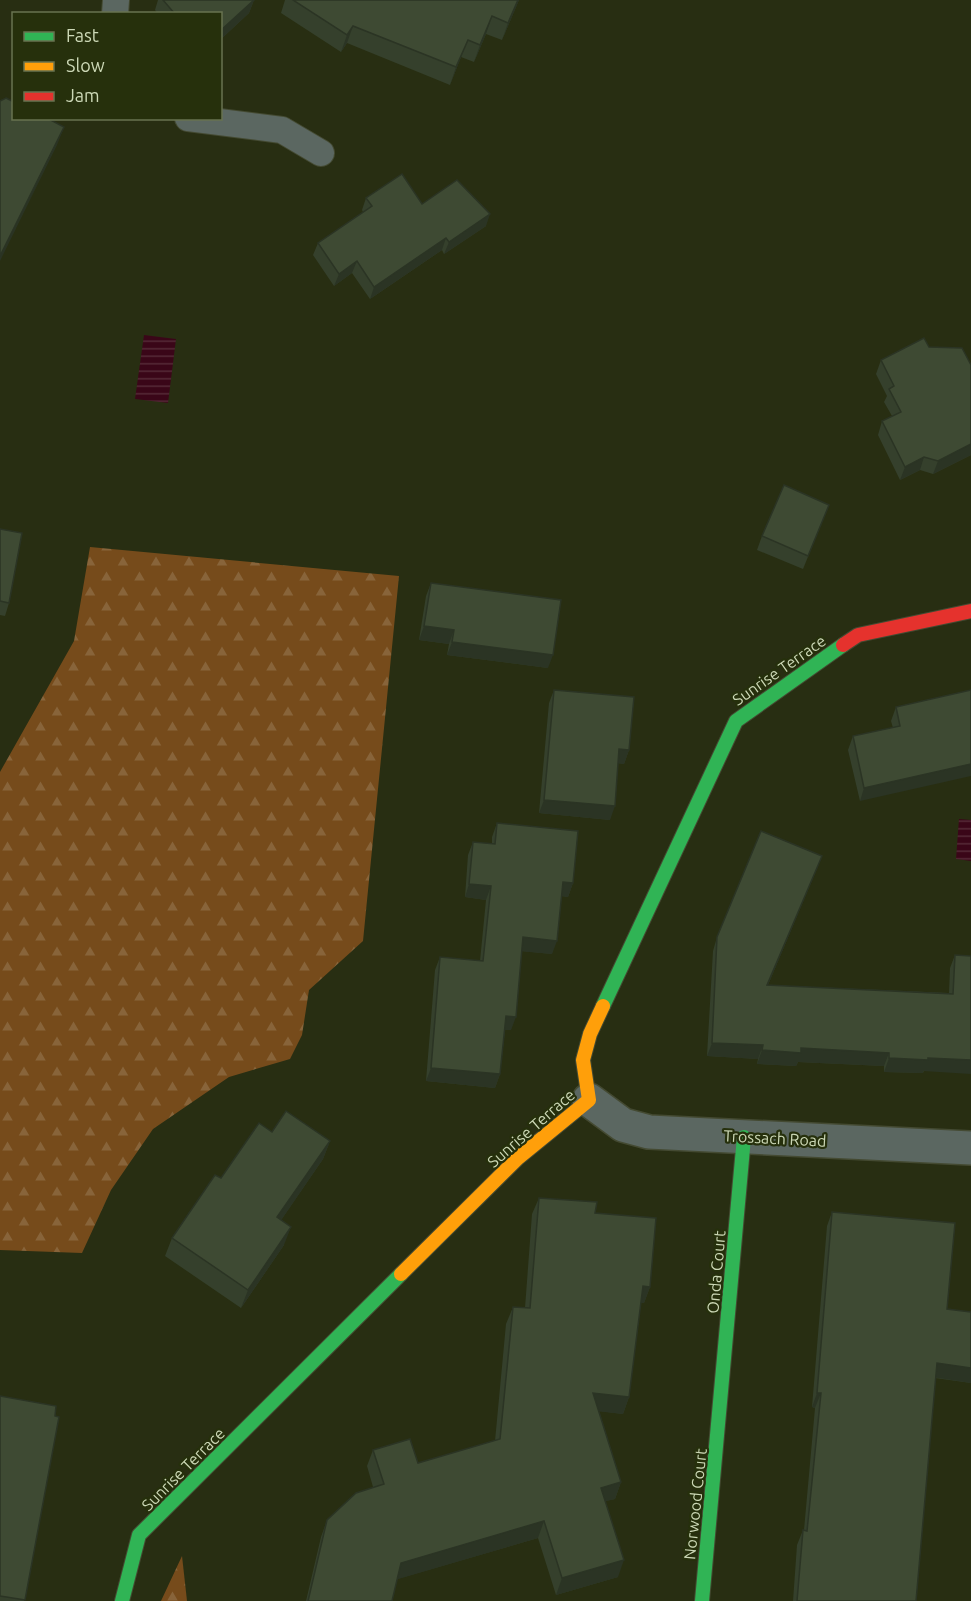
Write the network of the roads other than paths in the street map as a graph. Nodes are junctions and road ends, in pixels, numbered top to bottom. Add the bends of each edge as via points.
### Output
1 (204, 120) edge
2 (321, 153) dead end
3 (971, 611) edge
4 (589, 1100) junction
5 (744, 1137) junction
6 (971, 1148) edge
7 (721, 1410) joint
8 (122, 1601) edge
9 (702, 1601) edge

1 - 2 lane via 282,130
3 - 4 street, Sunrise Terrace via 858,635 736,721 590,1034 583,1060
4 - 5 street, Trossach Road via 611,1119 636,1129
4 - 8 street, Sunrise Terrace via 518,1158 139,1535
5 - 6 street, Trossach Road
5 - 7 street, Onda Court
7 - 9 street, Norwood Court

